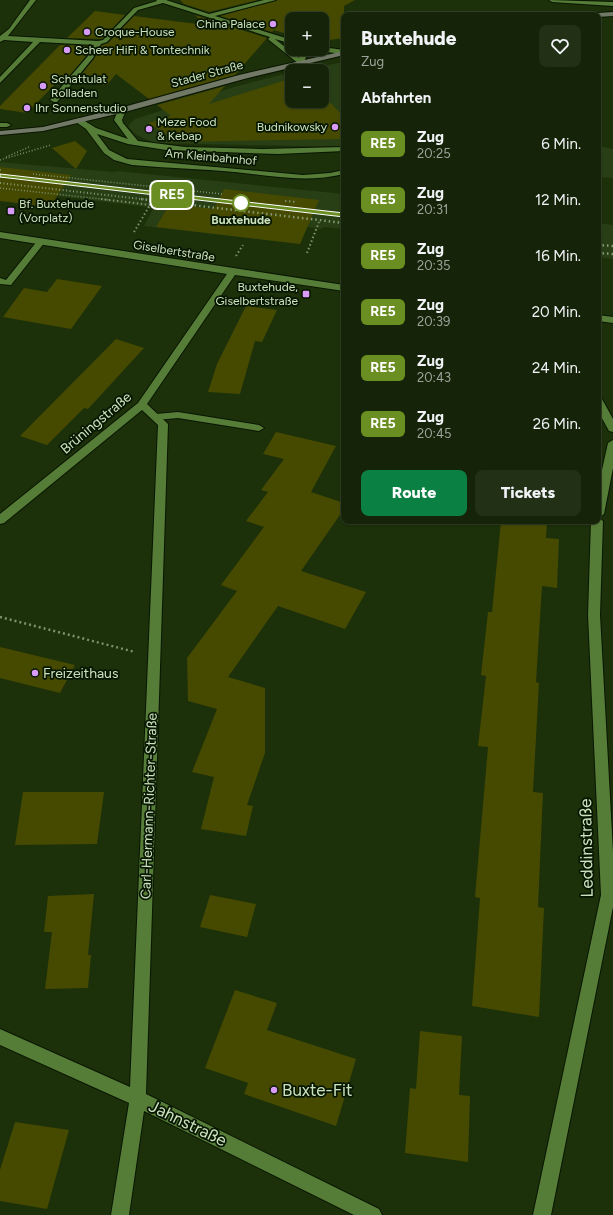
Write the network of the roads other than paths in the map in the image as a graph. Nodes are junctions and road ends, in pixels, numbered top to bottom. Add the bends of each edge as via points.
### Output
1 (33, 0) edge
2 (273, 0) edge
3 (552, 0) edge
4 (160, 1) edge
5 (613, 4) edge
6 (613, 14) edge
7 (601, 15) edge
8 (208, 16) junction
9 (253, 30) junction
10 (1, 38) edge
11 (38, 40) junction
12 (285, 40) edge
13 (98, 44) junction
14 (329, 51) edge
15 (341, 53) edge
16 (341, 54) edge
17 (304, 56) edge
18 (301, 63) junction
19 (0, 81) edge
20 (54, 100) dead end
21 (122, 110) junction
22 (77, 120) junction
23 (2, 125) edge
24 (90, 129) junction
25 (0, 134) edge
26 (135, 143) junction
27 (341, 149) edge
28 (107, 153) junction
29 (341, 173) edge
30 (0, 235) edge
31 (41, 242) junction
32 (233, 272) junction
33 (0, 282) edge
34 (341, 288) edge
35 (601, 318) edge
36 (613, 320) edge
37 (142, 405) junction
38 (601, 407) edge
39 (156, 417) junction
40 (259, 428) dead end
41 (613, 429) edge
42 (613, 443) edge
43 (601, 500) edge
44 (0, 520) edge
45 (597, 524) edge
46 (0, 1037) edge
47 (138, 1099) junction
48 (120, 1215) edge
49 (373, 1215) edge
50 (542, 1215) edge

1 - 10 street via 12,30
2 - 8 street via 223,10
3 - 5 street
4 - 8 street
4 - 13 street via 136,9 105,41
6 - 7 street
8 - 9 street
9 - 12 street
9 - 18 street via 275,42
10 - 11 street
11 - 13 street
11 - 19 street
13 - 20 street via 91,57
14 - 15 street
16 - 18 street, Stader Straße
17 - 18 street
18 - 21 street, Stader Straße
21 - 22 street, Stader Straße
21 - 26 street via 119,123
22 - 23 street
22 - 24 street, Am Kleinbahnhof
22 - 25 street
24 - 26 street, Am Kleinbahnhof
24 - 28 street, Am Kleinbahnhof
26 - 27 street, Am Kleinbahnhof via 183,149 272,152
26 - 28 street via 112,148
28 - 29 street, Am Kleinbahnhof via 132,163 237,170 288,177
30 - 31 street, Giselbertstraße
31 - 32 street, Giselbertstraße
31 - 33 street via 8,283
32 - 34 street, Giselbertstraße
32 - 37 street, Brüningstraße
35 - 36 street
37 - 39 street, Carl-Hermann-Richter-Straße
37 - 44 street, Brüningstraße
38 - 41 street
39 - 40 street via 178,415
39 - 47 street, Carl-Hermann-Richter-Straße via 163,424
42 - 43 street
45 - 50 street, Leddinstraße via 594,615 608,895
46 - 47 street, Jahnstraße
47 - 48 street, Carl-Hermann-Richter-Straße
47 - 49 street, Jahnstraße

